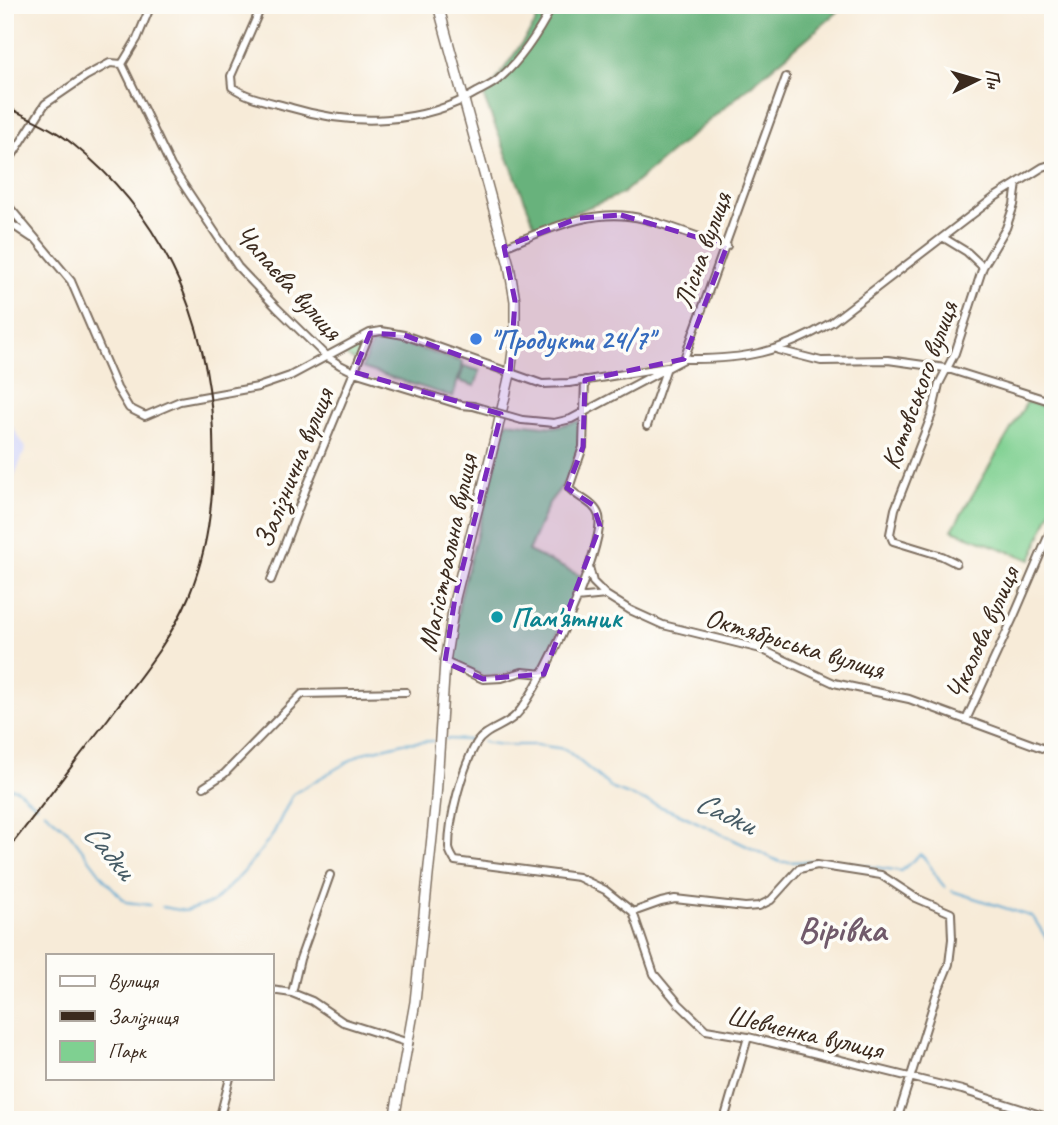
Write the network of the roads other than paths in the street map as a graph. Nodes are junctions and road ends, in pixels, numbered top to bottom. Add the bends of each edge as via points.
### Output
1 (151, 5) edge
2 (262, 5) edge
3 (438, 5) edge
4 (553, 5) edge
5 (122, 64) junction
6 (786, 77) dead end
7 (463, 100) junction
8 (1053, 164) edge
9 (5, 167) edge
10 (1017, 183) junction
11 (5, 202) edge
12 (5, 219) edge
13 (944, 238) junction
14 (42, 245) junction
15 (727, 246) junction
16 (504, 247) junction
17 (983, 267) junction
18 (370, 334) junction
19 (775, 349) junction
20 (326, 356) junction
21 (684, 359) junction
22 (667, 367) junction
23 (945, 368) junction
24 (354, 372) junction
25 (510, 374) junction
26 (585, 380) junction
27 (1053, 402) edge
28 (584, 412) junction
29 (647, 426) dead end
30 (1053, 524) edge
31 (956, 563) dead end
32 (588, 565) junction
33 (271, 580) dead end
34 (606, 596) junction
35 (576, 597) junction
36 (445, 662) junction
37 (544, 674) junction
38 (406, 692) dead end
39 (967, 720) junction
40 (1053, 752) edge
41 (205, 787) dead end
42 (330, 875) dead end
43 (633, 912) junction
44 (273, 990) edge
45 (292, 993) junction
46 (748, 1037) junction
47 (409, 1043) junction
48 (910, 1079) junction
49 (229, 1080) edge
50 (1053, 1119) edge
51 (219, 1120) edge
52 (394, 1120) edge
53 (724, 1120) edge
54 (897, 1120) edge

1 - 5 street
2 - 7 street via 231,76 232,87 241,93 339,119 418,117
3 - 7 main road, Магістральна вулиця
4 - 7 street via 536,37 499,79
5 - 9 street via 110,63 45,104
5 - 20 street, Чапаєва вулиця via 171,166 238,267
6 - 15 street, Лісна вулиця
7 - 16 main road, Магістральна вулиця
8 - 10 street
10 - 13 street
10 - 17 street, Котовського вулиця via 1006,228
11 - 14 street
12 - 14 street
13 - 17 street
13 - 19 street via 832,322
14 - 20 street via 71,281 129,408 145,416 180,401 258,387
15 - 16 street via 621,215 579,218
15 - 21 street, Лісна вулиця
16 - 25 main road, Магістральна вулиця via 516,301
17 - 23 street, Котовського вулиця via 955,353
18 - 20 street
18 - 24 street, Залізнична вулиця
18 - 25 street via 404,335
19 - 21 street via 747,356
19 - 23 street via 821,361 888,360
20 - 24 street, Чапаєва вулиця
21 - 22 street
22 - 26 street
22 - 28 street, Чапаєва вулиця
22 - 29 street
23 - 27 street
23 - 31 street, Котовського вулиця via 890,534 893,541
24 - 28 street, Чапаєва вулиця, bridge via 522,420 554,423
24 - 33 street, Залізнична вулиця
25 - 26 street via 542,384
25 - 36 main road, Магістральна вулиця via 455,598
26 - 28 street
28 - 32 street via 583,447 569,488 598,514 600,526
30 - 39 street, Чкалова вулиця
32 - 34 street via 593,582
32 - 35 street
34 - 35 street
34 - 39 street, Октябрьська вулиця via 663,625 761,649 834,683 909,699
35 - 37 street
36 - 37 street via 483,679 523,672
36 - 47 main road, Магістральна вулиця via 425,917
37 - 43 street via 515,717 478,741 461,784 449,850 455,861 578,877 594,883
38 - 41 street via 302,694 224,774
39 - 40 street, Октябрьська вулиця
42 - 45 street
43 - 46 street, Шевченка вулиця via 654,974 679,1004 706,1030
43 - 48 street via 675,899 760,906 799,869 817,865 881,875 916,898 951,913 949,964
44 - 45 street
45 - 47 street via 343,1022
46 - 48 street, Шевченка вулиця
46 - 53 street
47 - 52 main road, Магістральна вулиця
48 - 50 street, Шевченка вулиця
48 - 54 street
49 - 51 street

